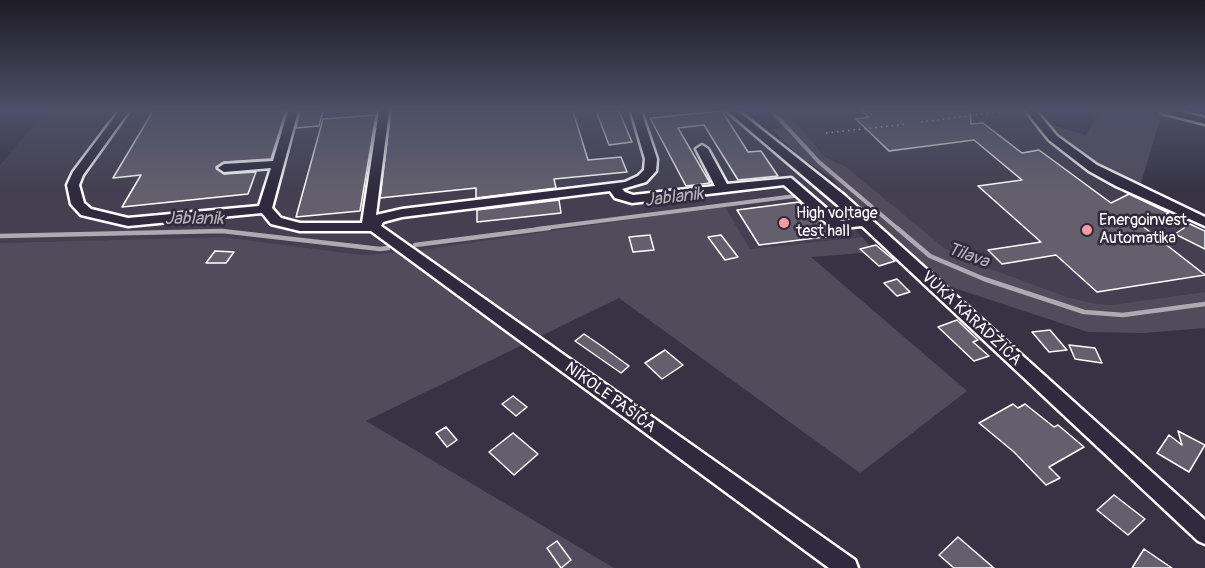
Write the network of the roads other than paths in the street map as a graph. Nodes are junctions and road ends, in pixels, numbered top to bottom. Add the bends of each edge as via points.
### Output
1 (106, 138) edge
2 (285, 138) edge
3 (381, 138) edge
4 (644, 138) edge
5 (763, 138) edge
6 (1053, 138) edge
7 (702, 149) dead end
8 (278, 164) junction
9 (224, 168) dead end
10 (613, 186) junction
11 (723, 188) junction
12 (266, 209) junction
13 (862, 222) junction
14 (1205, 222) edge
15 (371, 227) junction
16 (1205, 534) edge
17 (847, 568) edge

1 - 12 street via 73,185 78,204 86,212 128,222
2 - 8 street
3 - 15 street
4 - 10 street via 651,159 650,171 628,185
5 - 13 street, VUKA KARADŽIĆA
6 - 14 street via 1120,183
7 - 11 street
8 - 9 street
8 - 12 street
10 - 11 street via 620,195 632,199
10 - 15 street via 402,213 377,219
11 - 13 street via 787,181 838,226
12 - 15 street via 276,221 300,226
13 - 16 street, VUKA KARADŽIĆA
15 - 17 street, NIKOLE PAŠIĆA

